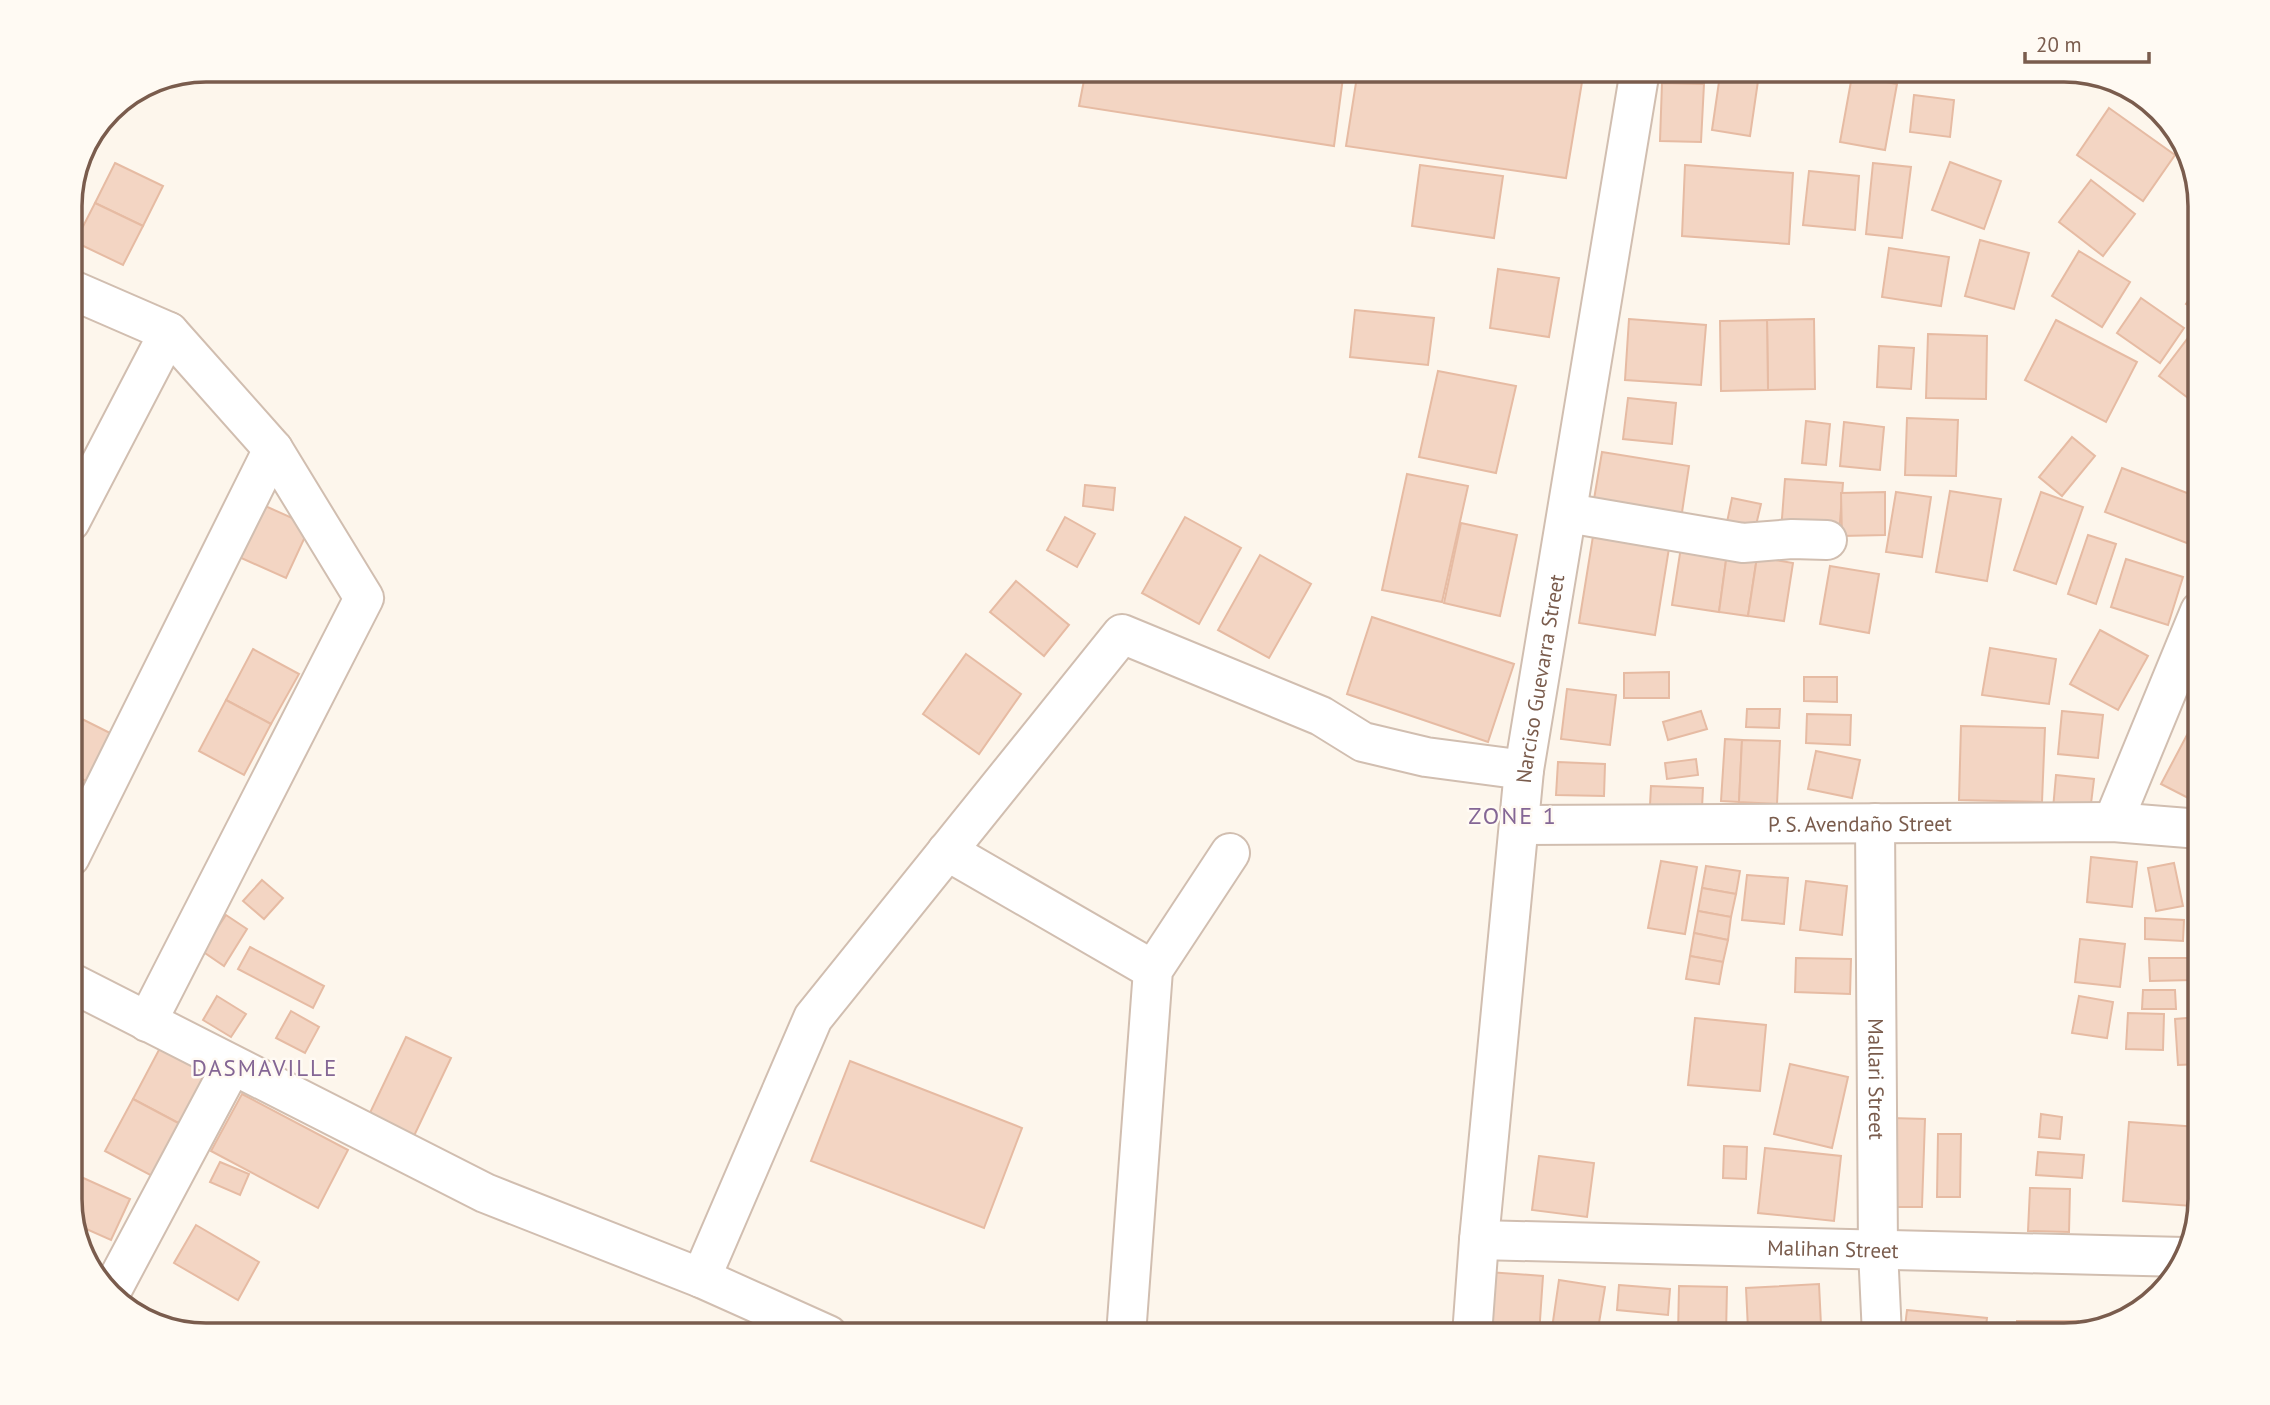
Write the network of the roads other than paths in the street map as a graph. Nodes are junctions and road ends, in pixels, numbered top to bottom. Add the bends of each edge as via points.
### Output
1 (1638, 82) edge
2 (83, 295) edge
3 (169, 332) junction
4 (273, 449) junction
5 (83, 497) edge
6 (1568, 513) junction
7 (1827, 540) dead end
8 (2187, 641) edge
9 (1524, 770) junction
10 (2113, 822) junction
11 (1875, 823) junction
12 (1520, 825) junction
13 (2188, 828) edge
14 (83, 831) edge
15 (947, 851) junction
16 (1230, 853) dead end
17 (1153, 970) junction
18 (83, 989) edge
19 (147, 1022) junction
20 (232, 1065) junction
21 (1479, 1240) junction
22 (1878, 1250) junction
23 (2173, 1257) edge
24 (701, 1279) junction
25 (115, 1282) edge
26 (801, 1323) edge
27 (1127, 1323) edge
28 (1473, 1323) edge
29 (1881, 1323) edge

1 - 6 street, Narciso Guevarra Street
2 - 3 street
3 - 4 street
3 - 5 street
4 - 14 street
4 - 19 street via 365,598
6 - 7 street via 1743,543
6 - 9 street, Narciso Guevarra Street
8 - 10 street
9 - 12 street, Narciso Guevarra Street
9 - 15 street via 1426,757 1363,742 1321,716 1122,634
10 - 11 street, P. S. Avendaño Street
10 - 13 street, P. S. Avendaño Street
11 - 12 street, P. S. Avendaño Street
11 - 22 street, Mallari Street
12 - 21 street, Narciso Guevarra Street
15 - 17 street
15 - 24 street via 813,1018
16 - 17 street
17 - 27 street
18 - 19 street
19 - 20 street
20 - 24 street via 485,1193
20 - 25 street
21 - 22 street, Malihan Street
21 - 28 street, Narciso Guevarra Street
22 - 23 street, Malihan Street
22 - 29 street, Mallari Street
24 - 26 street

